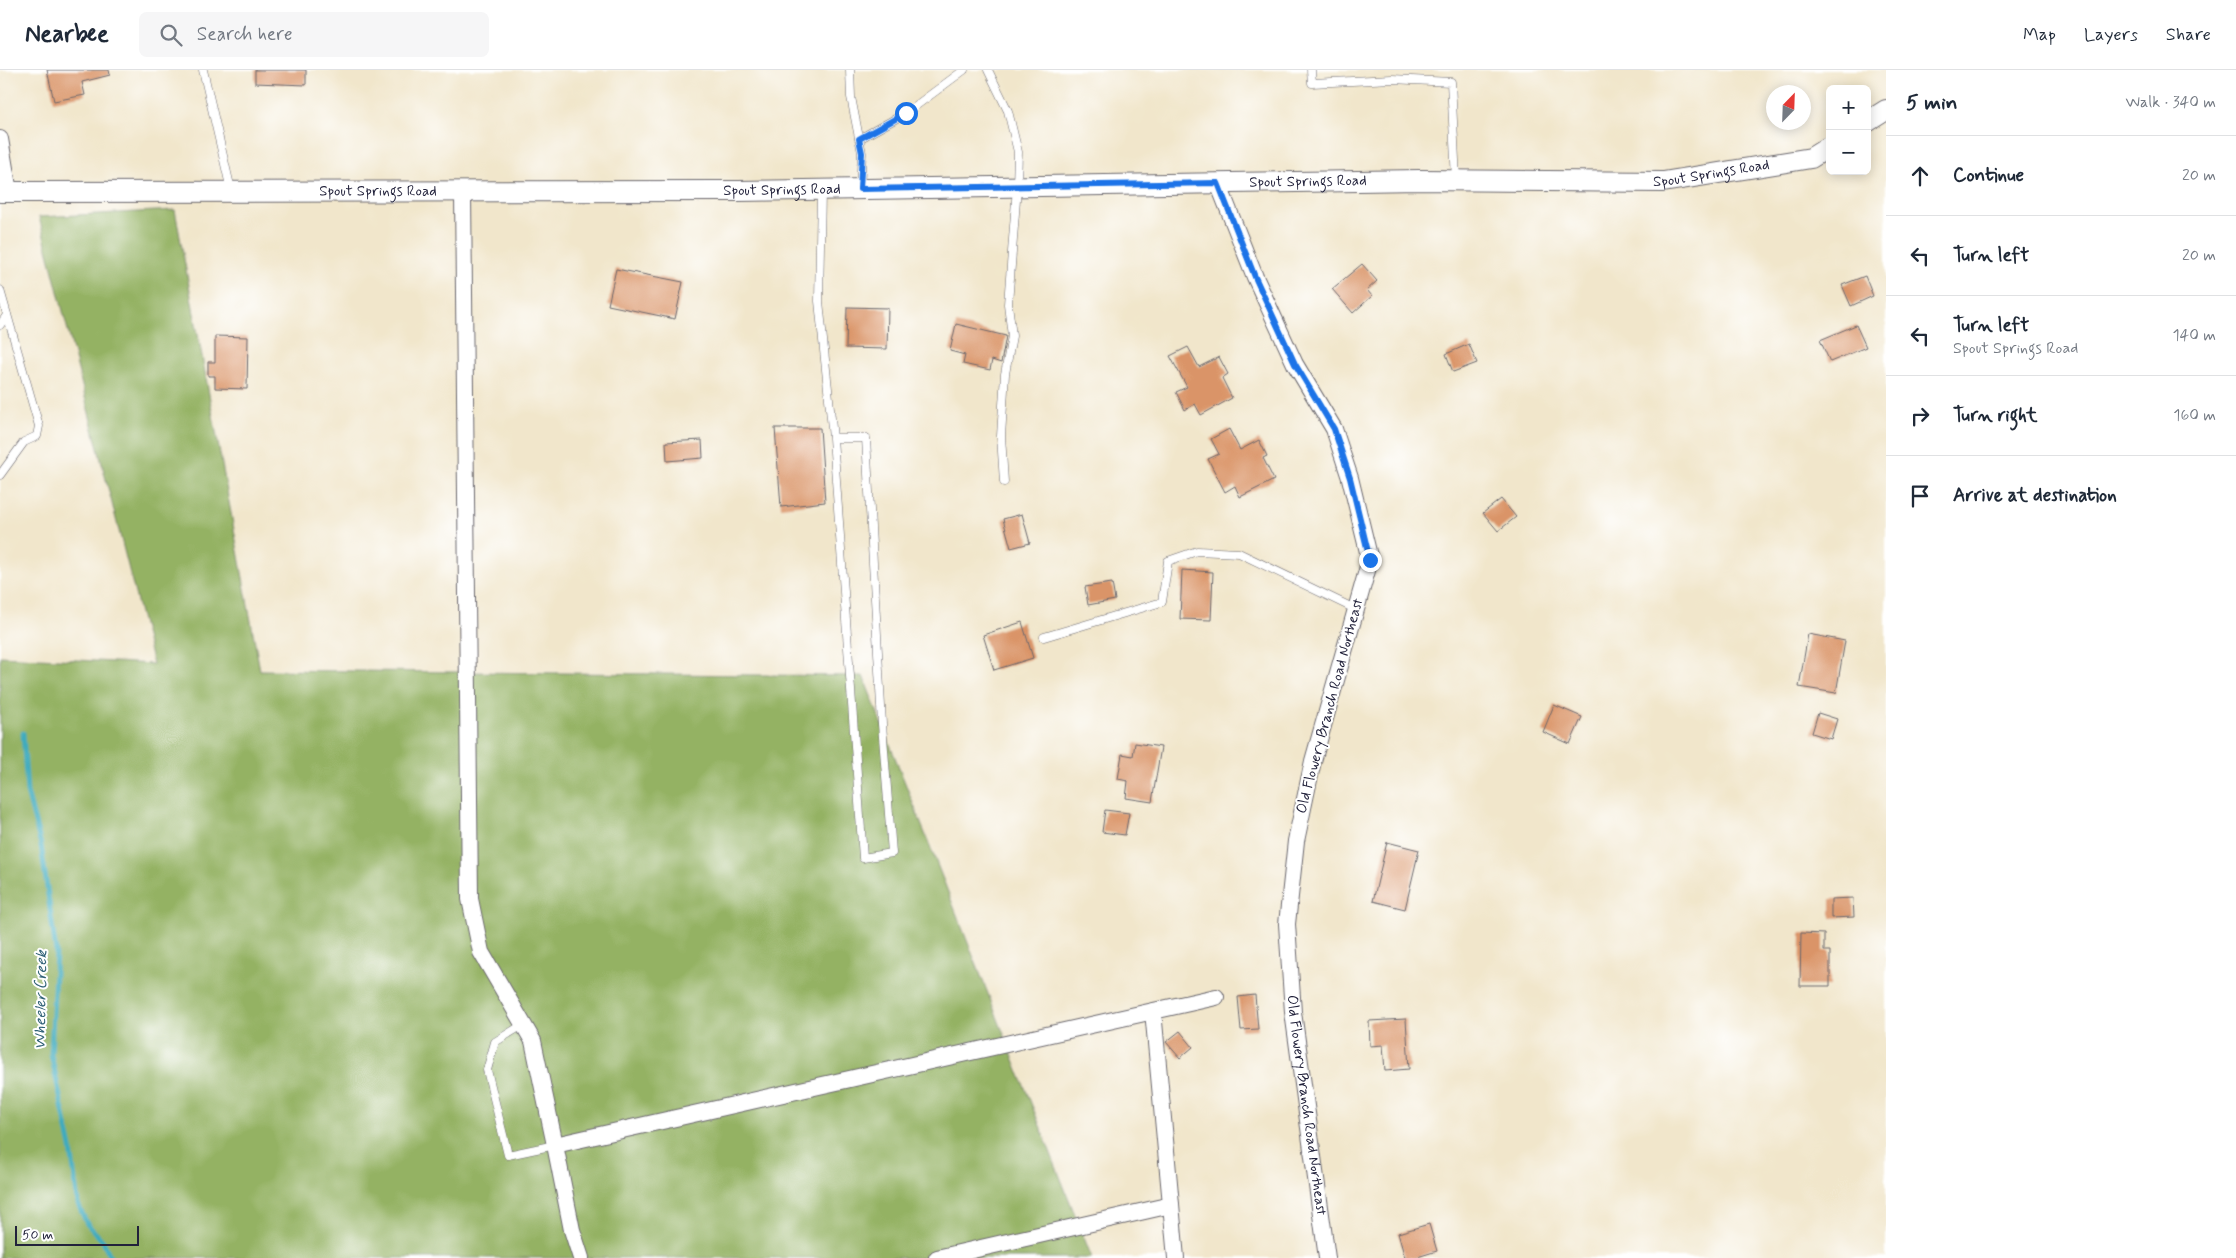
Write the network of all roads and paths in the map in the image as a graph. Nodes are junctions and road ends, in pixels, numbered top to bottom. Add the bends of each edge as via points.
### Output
1 (203, 70) edge
2 (850, 70) edge
3 (964, 70) edge
4 (988, 70) edge
5 (1311, 70) edge
6 (1392, 70) edge
7 (1392, 79) junction
8 (1886, 110) edge
9 (1871, 119) edge
10 (0, 139) edge
11 (859, 139) junction
12 (1826, 149) edge
13 (1456, 180) junction
14 (1218, 183) junction
15 (1017, 187) junction
16 (860, 189) junction
17 (821, 190) junction
18 (4, 192) edge
19 (232, 192) junction
20 (464, 192) junction
21 (0, 290) edge
22 (7, 315) junction
23 (0, 325) edge
24 (833, 438) junction
25 (0, 475) edge
26 (1004, 482) dead end
27 (1355, 610) junction
28 (1044, 637) dead end
29 (1216, 997) dead end
30 (1153, 1011) junction
31 (524, 1024) junction
32 (555, 1145) junction
33 (1171, 1206) junction
34 (581, 1258) edge
35 (938, 1258) edge
36 (1176, 1258) edge
37 (1327, 1258) edge

1 - 19 lane
2 - 11 lane via 851,97
3 - 11 lane via 906,113
4 - 15 lane via 1008,111 1018,152
5 - 7 lane via 1312,83
6 - 7 lane
7 - 13 lane via 1451,82
8 - 9 street
10 - 18 street
11 - 16 lane via 862,153
12 - 13 street, Spout Springs Road via 1812,158 1663,182
13 - 14 street, Spout Springs Road
14 - 15 street, Spout Springs Road
14 - 27 street, Old Flowery Branch Road Northeast via 1255,277 1295,364 1334,429 1350,478 1370,560
15 - 16 street, Spout Springs Road
15 - 26 lane via 1008,304 1012,336 1005,374 1001,436
16 - 17 street, Spout Springs Road
17 - 20 street, Spout Springs Road
17 - 24 lane via 819,301
18 - 19 street, Spout Springs Road
19 - 20 street, Spout Springs Road
20 - 31 street via 470,900 481,952
21 - 22 lane
22 - 23 lane
22 - 25 lane via 39,426 37,436 24,442
24 - 24 lane via 857,780 863,858 892,853 866,438
27 - 28 lane via 1238,553 1197,551 1168,561 1162,602
27 - 37 street, Old Flowery Branch Road Northeast via 1309,779 1296,841 1287,924 1293,1012
29 - 30 street
30 - 32 street
30 - 33 street
31 - 32 street via 533,1040
31 - 32 lane via 495,1042 487,1070 508,1155
32 - 34 street
33 - 35 street
33 - 36 street

